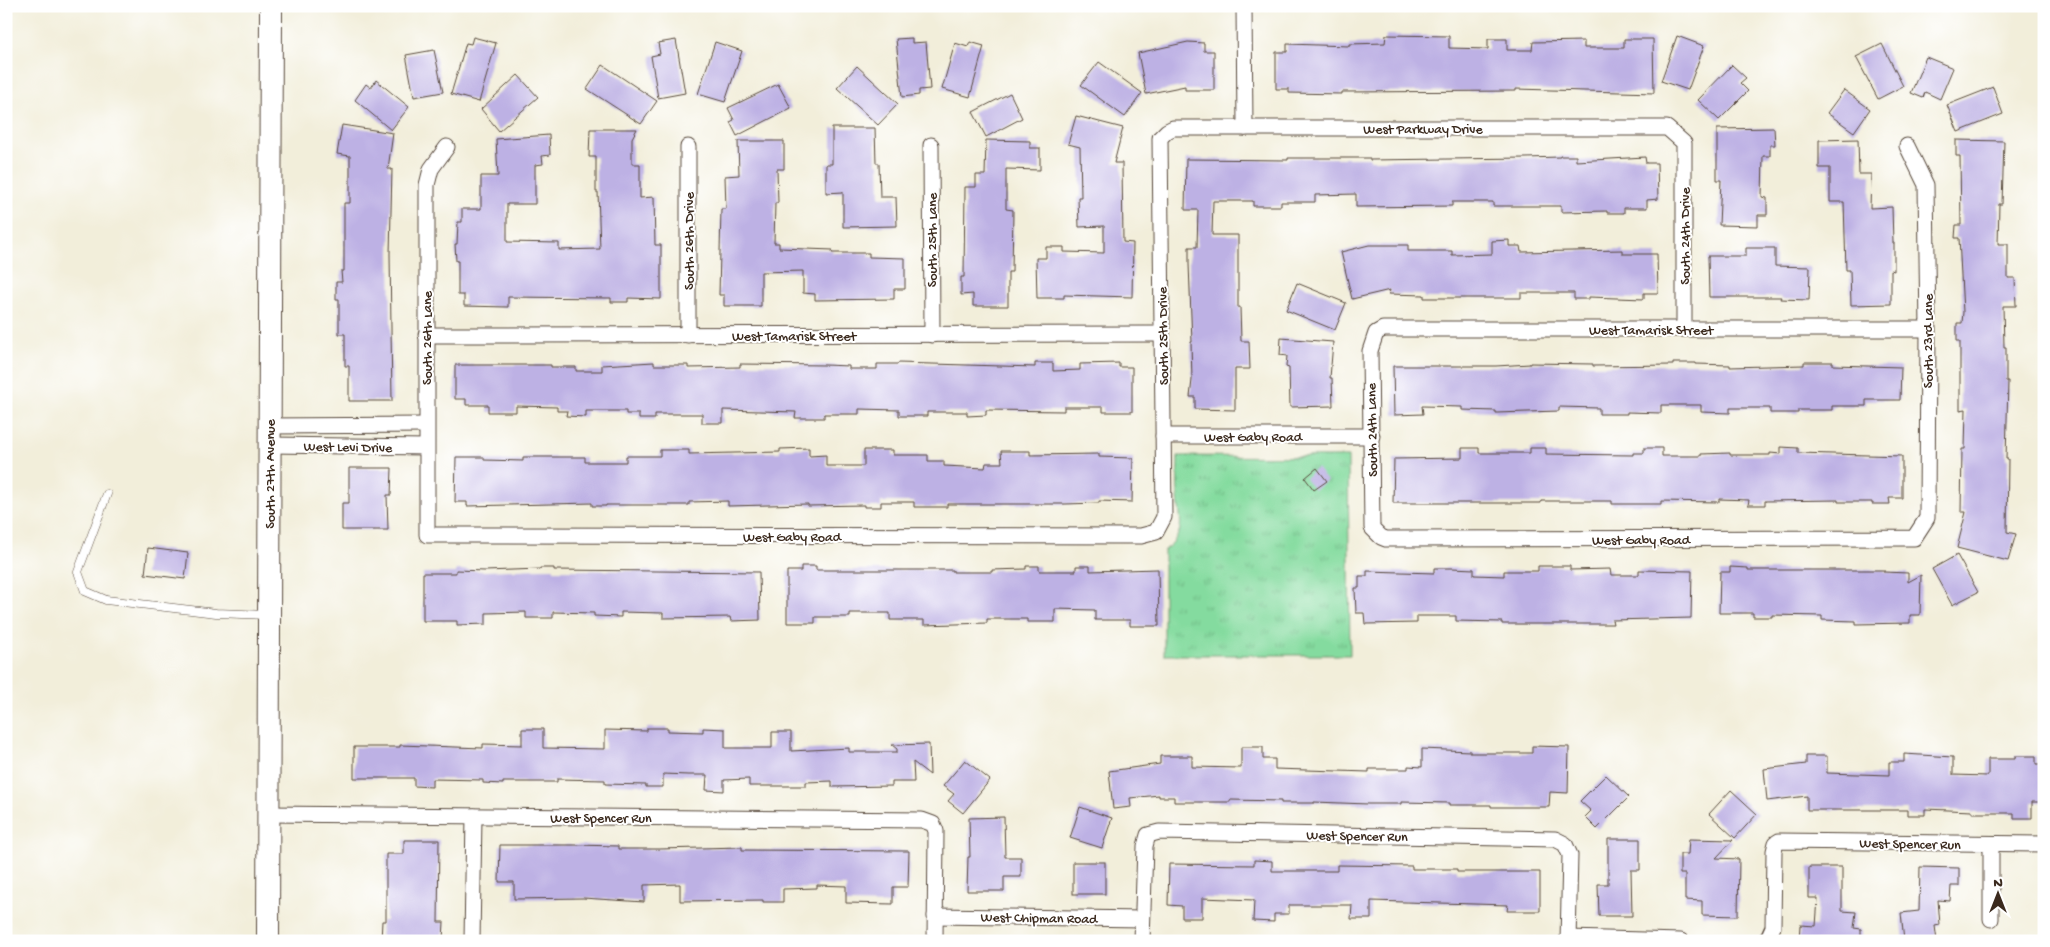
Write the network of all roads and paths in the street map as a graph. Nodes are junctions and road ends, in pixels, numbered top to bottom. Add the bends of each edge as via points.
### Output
1 (271, 6) edge
2 (1244, 6) edge
3 (1245, 128) junction
4 (1160, 138) joint
5 (1684, 143) joint
6 (931, 144) dead end
7 (1907, 146) dead end
8 (447, 147) dead end
9 (688, 147) dead end
10 (1684, 329) junction
11 (1928, 329) junction
12 (1376, 333) joint
13 (1162, 334) junction
14 (688, 335) junction
15 (932, 335) junction
16 (426, 336) junction
17 (426, 425) junction
18 (269, 436) junction
19 (1164, 436) junction
20 (1372, 436) junction
21 (426, 447) junction
22 (106, 494) dead end
23 (1372, 528) joint
24 (1156, 532) joint
25 (427, 535) joint
26 (1914, 538) joint
27 (269, 615) junction
28 (268, 814) junction
29 (474, 816) junction
30 (1991, 844) junction
31 (2044, 844) edge
32 (935, 916) junction
33 (1142, 919) junction
34 (1991, 919) dead end
35 (1568, 939) edge
36 (1766, 939) edge
37 (268, 941) edge
38 (472, 941) edge
39 (935, 941) edge
40 (1142, 941) edge
41 (1681, 941) edge

1 - 18 main road, South 27th Avenue
2 - 3 street
3 - 4 street, West Parkway Drive via 1173,128
3 - 5 street, West Parkway Drive via 1667,128
4 - 13 street, South 25th Drive
5 - 10 street, South 24th Drive
6 - 15 street, South 25th Lane
7 - 11 street, South 23rd Lane via 1926,185
8 - 16 street, South 26th Lane via 431,169 427,185
9 - 14 street, South 26th Drive
10 - 11 street, West Tamarisk Street
10 - 12 street, West Tamarisk Street via 1392,328
11 - 26 street, South 23rd Lane via 1927,518
12 - 20 street, South 24th Lane via 1370,351
13 - 15 street, West Tamarisk Street
13 - 19 street, South 25th Drive
14 - 15 street, West Tamarisk Street
14 - 16 street, West Tamarisk Street
16 - 17 street, South 26th Lane
17 - 18 street, West Levi Drive
17 - 21 street, South 26th Lane
18 - 21 street, West Levi Drive
18 - 27 main road, South 27th Avenue
19 - 20 street, West Gaby Road
19 - 24 street, South 25th Drive via 1164,517
20 - 23 street, South 24th Lane
21 - 25 street, South 26th Lane
22 - 27 lane via 78,572 85,591 106,600 216,613
23 - 26 street, West Gaby Road via 1386,539
24 - 25 street, West Gaby Road via 1140,536
27 - 28 main road, South 27th Avenue
28 - 29 street, West Spencer Run
28 - 37 main road, South 27th Avenue
29 - 32 street, West Spencer Run via 922,820 933,824 936,836
29 - 38 street
30 - 31 street, West Spencer Run
30 - 34 street
30 - 36 street, West Spencer Run via 1776,843 1773,927
32 - 33 street, West Chipman Road
32 - 39 street
33 - 35 street, West Spencer Run via 1145,846 1148,835 1159,832 1545,838 1565,844 1570,855
33 - 40 street
35 - 41 street

